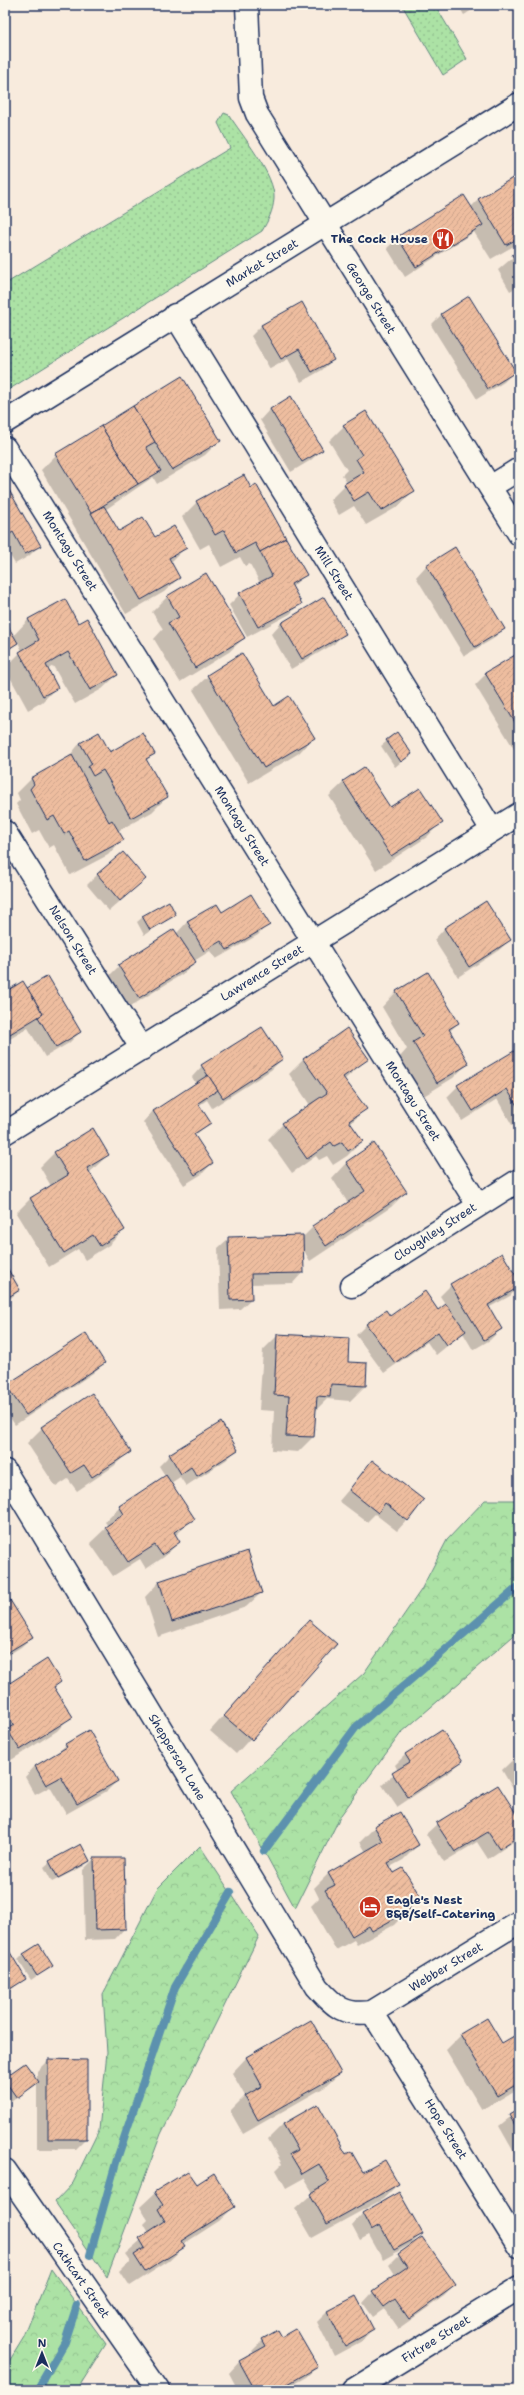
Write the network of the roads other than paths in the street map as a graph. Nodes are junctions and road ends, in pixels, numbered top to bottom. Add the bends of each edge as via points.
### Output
1 (247, 5) edge
2 (519, 104) edge
3 (326, 225) junction
4 (176, 315) junction
5 (5, 422) edge
6 (5, 448) edge
7 (519, 468) edge
8 (490, 487) junction
9 (519, 534) edge
10 (519, 814) edge
11 (492, 830) junction
12 (5, 832) edge
13 (314, 941) junction
14 (142, 1049) junction
15 (5, 1133) edge
16 (519, 1180) edge
17 (478, 1205) junction
18 (352, 1286) dead end
19 (5, 1471) edge
20 (519, 1922) edge
21 (372, 2012) junction
22 (5, 2170) edge
23 (519, 2247) edge
24 (519, 2288) edge
25 (158, 2390) edge
26 (353, 2390) edge

1 - 3 street, George Street via 251,98 256,114
2 - 3 street, Market Street
3 - 4 street, Market Street
3 - 8 street, George Street
4 - 5 street, Market Street
4 - 11 street, Mill Street
6 - 13 street, Montagu Street
7 - 8 street
8 - 9 street, George Street
10 - 11 street, Lawrence Street
11 - 13 street, Lawrence Street
12 - 14 street, Nelson Street
13 - 14 street, Lawrence Street
13 - 17 street, Montagu Street
14 - 15 street, Lawrence Street
16 - 17 street, Cloughley Street
17 - 18 street, Cloughley Street
19 - 21 street, Shepperson Lane via 317,1987 331,2003 344,2011 357,2014
20 - 21 street, Webber Street
21 - 23 street, Hope Street
22 - 25 street, Cathcart Street
24 - 26 street, Firtree Street

